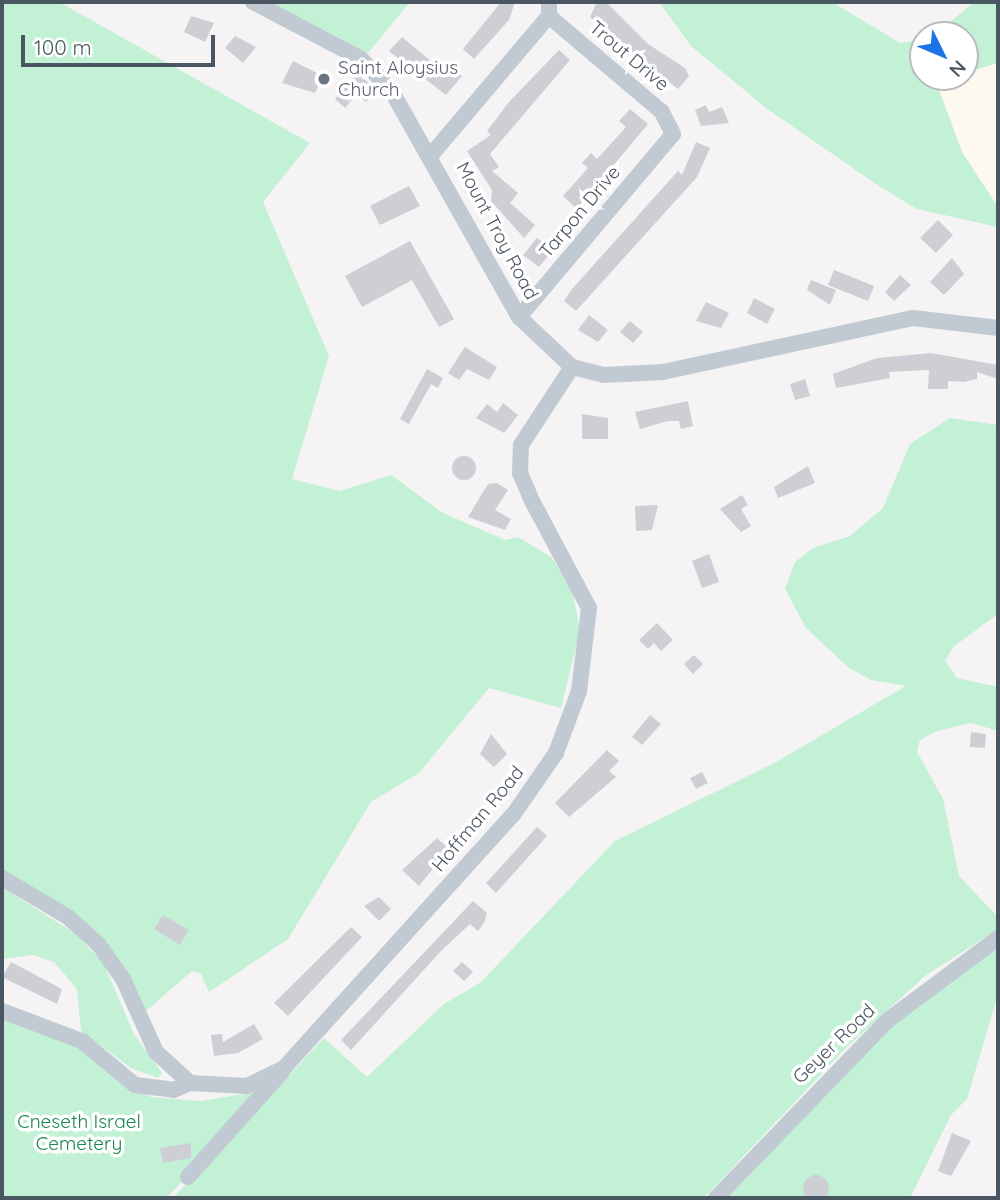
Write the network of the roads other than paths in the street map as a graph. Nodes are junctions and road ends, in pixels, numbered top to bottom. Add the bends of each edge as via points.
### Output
1 (253, 2) edge
2 (549, 9) edge
3 (673, 134) joint
4 (431, 155) junction
5 (519, 317) junction
6 (998, 328) edge
7 (572, 367) junction
8 (2, 878) edge
9 (998, 938) edge
10 (2, 1011) edge
11 (284, 1068) junction
12 (190, 1083) junction
13 (188, 1177) dead end
14 (716, 1198) edge

1 - 4 street, Mount Troy Road via 360,58 391,90
2 - 3 street, Trout Drive via 662,112
2 - 4 street
3 - 5 street, Tarpon Drive
4 - 5 street, Mount Troy Road
5 - 7 street, Mount Troy Road
6 - 7 street via 913,318 663,372 604,375
7 - 11 street, Hoffman Road via 521,445 520,473 532,502 589,608 579,691 556,753 513,815
8 - 12 street via 68,917 99,945 123,979 156,1052
9 - 14 street, Geyer Road via 888,1020
10 - 12 street, Hoffman Road via 82,1041 135,1085 174,1090
11 - 12 street, Hoffman Road via 247,1086
11 - 13 street, Hoffman Road

